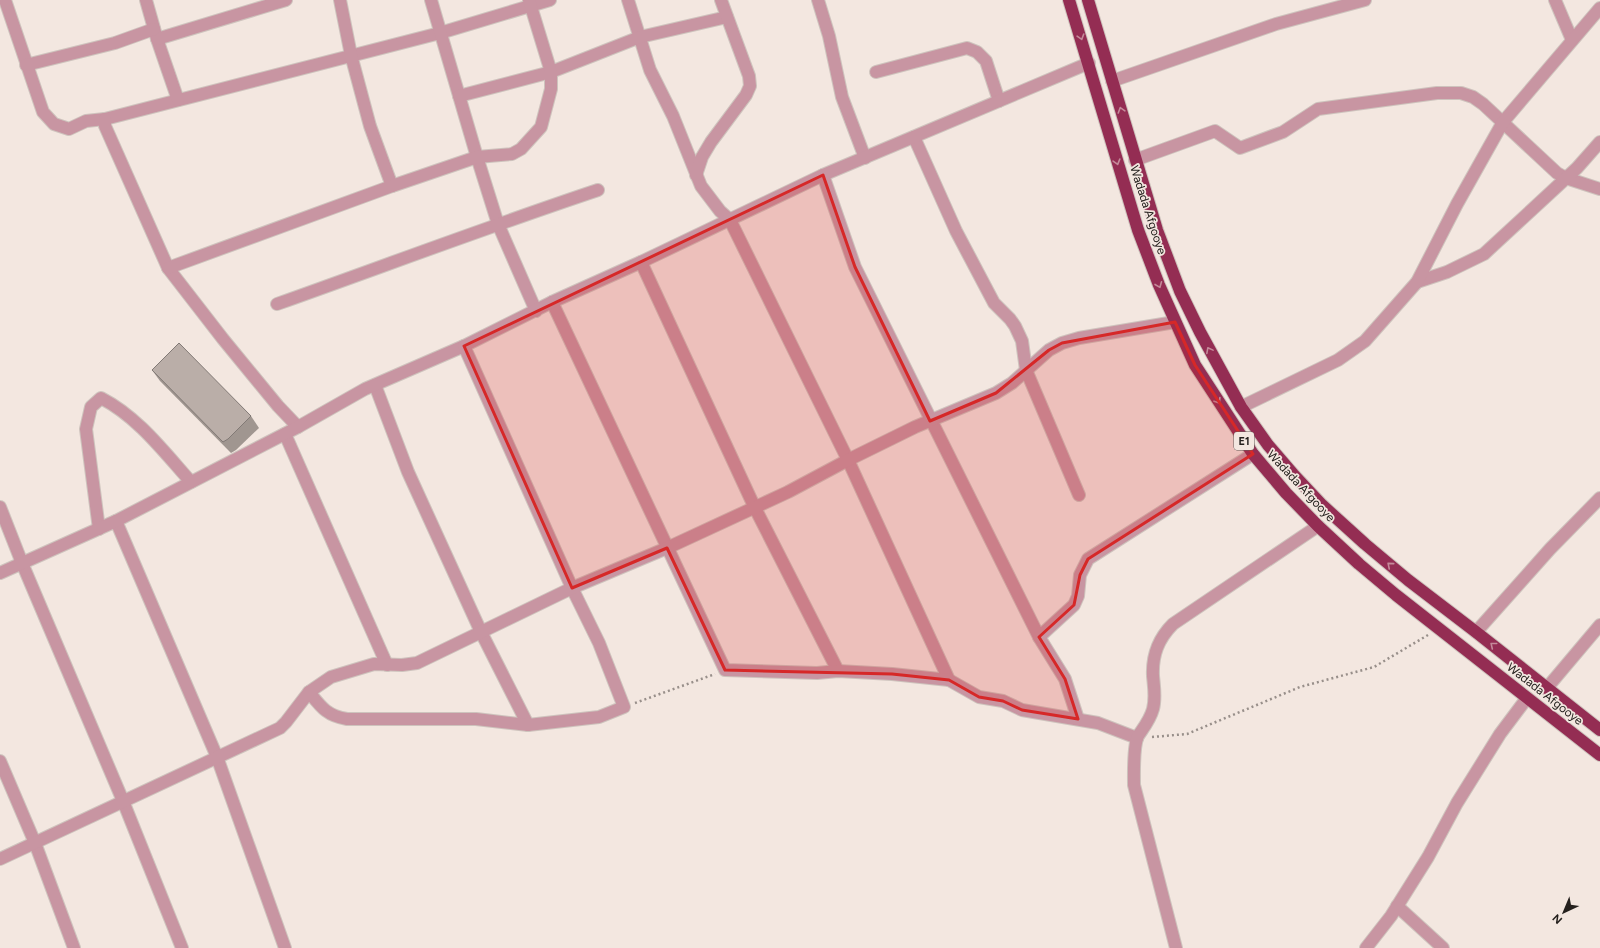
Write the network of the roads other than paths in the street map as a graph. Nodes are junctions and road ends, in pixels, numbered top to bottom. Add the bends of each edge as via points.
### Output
1 (5, 0) edge
2 (146, 0) edge
3 (286, 0) edge
4 (340, 0) edge
5 (431, 0) edge
6 (550, 0) edge
7 (628, 0) edge
8 (721, 0) edge
9 (818, 0) edge
10 (1069, 0) edge
11 (1088, 0) edge
12 (1365, 0) edge
13 (1555, 0) edge
14 (0, 2) edge
15 (530, 3) edge
16 (247, 6) edge
17 (1600, 8) edge
18 (727, 16) junction
19 (440, 33) junction
20 (156, 34) junction
21 (640, 37) junction
22 (1572, 40) junction
23 (351, 55) junction
24 (1089, 63) junction
25 (26, 65) junction
26 (551, 72) junction
27 (876, 72) dead end
28 (1112, 81) junction
29 (459, 96) junction
30 (178, 100) junction
31 (999, 101) junction
32 (105, 119) junction
33 (1503, 122) junction
34 (914, 138) junction
35 (1600, 142) edge
36 (477, 157) junction
37 (865, 158) junction
38 (1136, 160) junction
39 (696, 174) junction
40 (823, 175) junction
41 (1566, 178) junction
42 (392, 186) junction
43 (598, 190) dead end
44 (1600, 190) edge
45 (730, 220) junction
46 (498, 224) junction
47 (641, 262) junction
48 (168, 268) junction
49 (1417, 282) junction
50 (552, 302) junction
51 (277, 304) dead end
52 (536, 311) junction
53 (1175, 322) junction
54 (464, 346) junction
55 (1026, 370) junction
56 (375, 385) junction
57 (1240, 407) junction
58 (930, 421) junction
59 (298, 427) junction
60 (285, 434) junction
61 (1253, 454) junction
62 (848, 460) junction
63 (191, 482) junction
64 (1079, 495) dead end
65 (1600, 498) edge
66 (754, 506) junction
67 (0, 507) edge
68 (116, 521) junction
69 (1318, 526) junction
70 (99, 528) junction
71 (667, 548) junction
72 (22, 563) junction
73 (0, 573) edge
74 (572, 588) junction
75 (1600, 625) edge
76 (481, 632) junction
77 (1476, 632) junction
78 (1039, 637) junction
79 (387, 665) junction
80 (838, 671) junction
81 (949, 680) junction
82 (1546, 689) junction
83 (309, 692) junction
84 (1527, 698) junction
85 (1078, 719) junction
86 (528, 725) junction
87 (1600, 730) edge
88 (1137, 738) junction
89 (1600, 755) edge
90 (216, 757) junction
91 (0, 761) edge
92 (124, 801) junction
93 (35, 843) junction
94 (0, 859) edge
95 (1397, 906) junction
96 (74, 948) edge
97 (182, 948) edge
98 (285, 948) edge
99 (1176, 948) edge
100 (1366, 948) edge
101 (1443, 948) edge

1 - 14 street
1 - 25 street
2 - 20 street
3 - 16 street
4 - 23 street
5 - 19 street
6 - 15 street
7 - 21 street
8 - 18 street
9 - 37 street via 829,36 842,97
10 -> 24 highway, Wadada Afgooye / E1
11 - 28 highway, Wadada Afgooye / E1
12 - 28 street via 1276,24
13 - 22 street
15 - 19 street
15 - 26 street
16 - 20 street
17 - 22 street
18 - 21 street
18 - 39 street via 749,76 750,86 710,142
19 - 23 street
19 - 29 street
20 - 25 street
20 - 30 street
21 - 26 street
21 - 39 street via 650,70 673,116
22 - 33 street
23 - 30 street
23 - 42 street via 370,126
24 - 31 street
24 -> 53 highway, Wadada Afgooye / E1 via 1138,230
25 - 32 street via 43,112 54,124 69,129 86,121
26 - 29 street
26 - 36 street via 551,89 541,127 521,149 512,154
27 - 31 street via 967,48 977,52 986,61
38 -> 28 highway, Wadada Afgooye / E1
29 - 36 street
30 - 32 street
31 - 34 street
32 - 48 street via 105,126
33 - 38 street via 1473,97 1462,93 1437,92 1318,109 1283,132 1240,148 1215,131
33 - 41 street via 1557,173
33 - 49 street
34 - 37 street
34 - 55 street via 956,231 994,303 1015,326 1022,341
35 - 41 street
36 - 42 street
36 - 46 street
37 - 40 street
57 -> 38 highway, Wadada Afgooye / E1 via 1180,291 1157,230
39 - 45 street via 708,197
40 - 45 street
40 - 58 street via 855,267
41 - 44 street
41 - 49 street via 1484,254 1447,272
42 - 48 street
43 - 46 street
45 - 47 street
45 - 62 street
46 - 51 street
46 - 52 street
47 - 50 street
47 - 66 street
48 - 59 street via 278,406
49 - 57 street via 1366,341 1338,360
50 - 52 street
50 - 71 street
52 - 54 street
53 - 55 street via 1062,343 1049,350
53 -> 61 highway, Wadada Afgooye / E1 via 1195,365
54 - 56 street
54 - 74 street
55 - 58 street via 996,393
55 - 64 street
56 - 59 street
56 - 76 street via 408,472
77 -> 57 highway, Wadada Afgooye / E1 via 1408,580 1322,505 1268,445
58 - 62 street
58 - 78 street
59 - 60 street
60 - 63 street
60 - 79 street
61 - 69 highway, Wadada Afgooye / E1
61 - 78 street via 1088,559 1080,575 1078,596 1074,605
62 - 66 street via 788,492
62 - 81 street
63 - 68 street
63 - 70 street via 139,424 115,405 101,398 91,407 86,429
65 - 77 street
66 - 71 street
66 - 80 street
67 - 72 street
68 - 70 street
68 - 90 street
69 - 84 highway, Wadada Afgooye / E1 via 1396,596
69 - 88 street via 1167,630 1160,640 1155,657 1153,710 1146,727
70 - 72 street
71 - 74 street
71 - 80 street via 725,670 817,673
72 - 73 street
72 - 92 street
74 - 76 street
74 - 86 street via 599,644 624,708 599,717
75 - 82 street
76 - 79 street via 417,663
76 - 86 street
82 -> 77 highway, Wadada Afgooye / E1
78 - 85 street via 1065,679
79 - 83 street via 374,664 340,673
80 - 81 street
81 - 85 street via 979,697 1003,701 1022,710
82 - 87 highway, Wadada Afgooye / E1
83 - 86 street via 321,708 336,718 476,719
83 - 90 street via 280,728
84 - 89 highway, Wadada Afgooye / E1
84 - 95 street via 1500,734 1457,802 1428,857
85 - 88 street via 1098,723
88 - 99 street via 1133,765 1134,785
90 - 92 street
90 - 98 street
91 - 93 street
92 - 93 street
92 - 97 street
93 - 94 street
93 - 96 street
95 - 100 street
95 - 101 street

